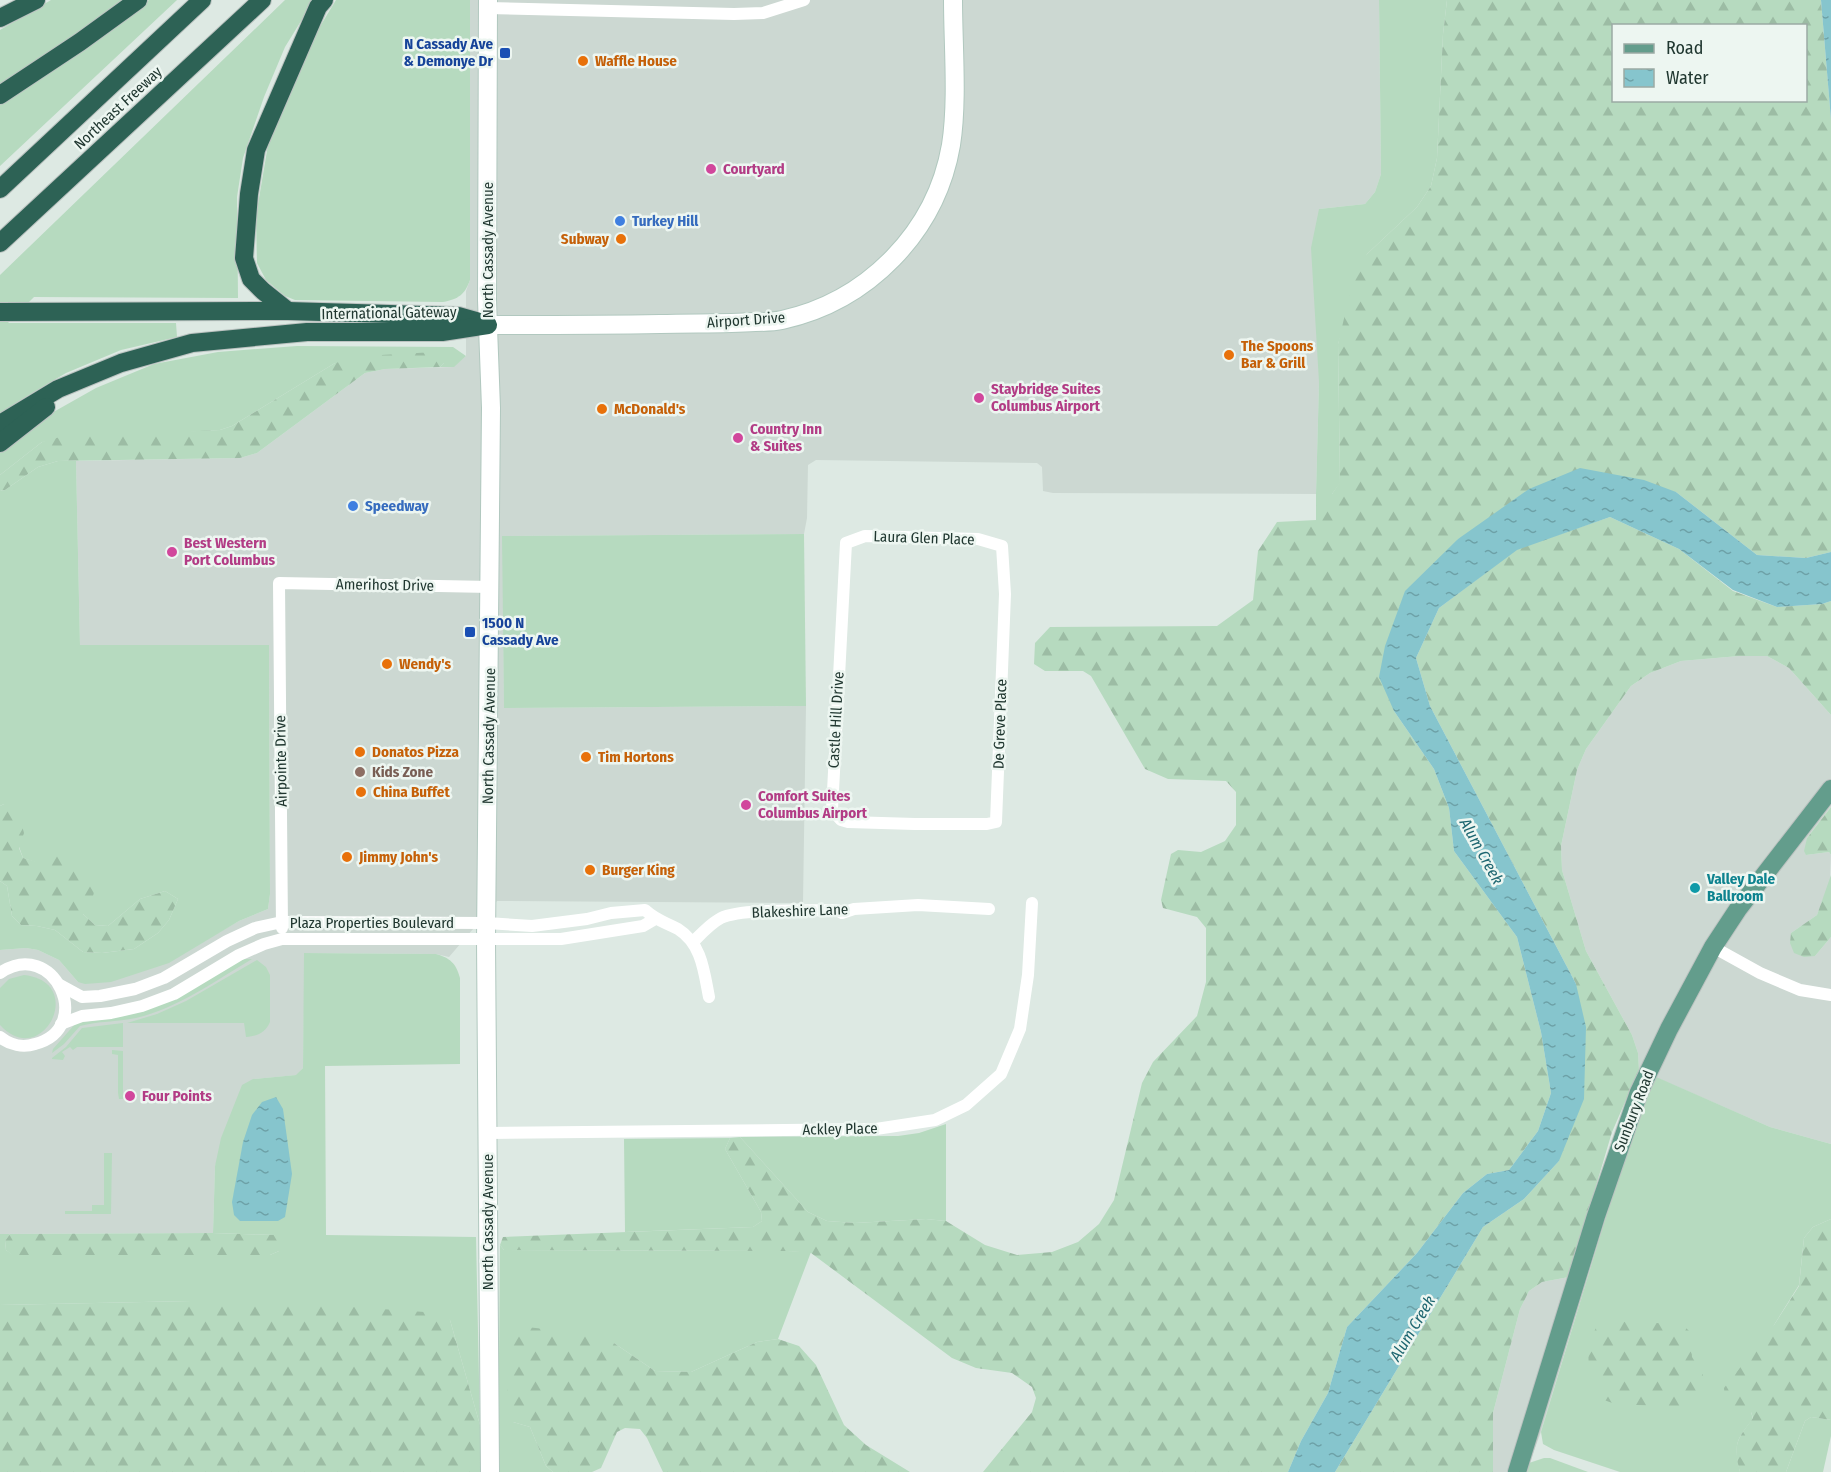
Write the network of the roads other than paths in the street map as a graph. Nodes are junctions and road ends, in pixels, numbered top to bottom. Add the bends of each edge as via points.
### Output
1 (36, 0) edge
2 (138, 0) edge
3 (202, 0) edge
4 (262, 0) edge
5 (324, 0) edge
6 (804, 0) edge
7 (953, 0) edge
8 (488, 4) edge
9 (0, 18) edge
10 (0, 94) edge
11 (0, 189) edge
12 (0, 243) edge
13 (288, 311) junction
14 (0, 312) edge
15 (488, 325) junction
16 (121, 363) junction
17 (0, 424) edge
18 (0, 443) edge
19 (846, 543) joint
20 (1002, 546) joint
21 (279, 583) joint
22 (491, 587) junction
23 (1831, 789) edge
24 (915, 824) joint
25 (1032, 903) dead end
26 (989, 909) dead end
27 (655, 919) junction
28 (282, 922) junction
29 (487, 931) junction
30 (282, 939) junction
31 (693, 942) junction
32 (1713, 947) junction
33 (0, 973) edge
34 (60, 985) junction
35 (1831, 995) edge
36 (709, 997) dead end
37 (61, 1024) junction
38 (0, 1037) edge
39 (488, 1133) junction
40 (490, 1472) edge
41 (1517, 1472) edge

1 - 9 highway
2 - 10 highway
3 - 11 highway, Northeast Freeway
4 - 12 highway, Northeast Freeway
5 - 13 highway via 256,150 249,194 244,258 251,279
6 - 8 street via 763,13 734,14
7 - 15 main road, Airport Drive via 954,106 951,145 942,179 919,228 893,260 870,279 818,310 780,320
8 - 15 main road, North Cassady Avenue
13 - 14 highway, International Gateway
13 - 15 highway, International Gateway via 459,316
15 - 16 highway, International Gateway via 442,332 307,332 192,343
15 - 22 main road, North Cassady Avenue
16 - 17 highway, International Gateway via 58,389
16 - 18 highway via 62,395
19 - 20 street, Laura Glen Place via 865,536 978,539
19 - 24 street, Castle Hill Drive via 832,810 848,822
20 - 24 street, De Greve Place via 1005,594 996,822
21 - 22 street, Amerihost Drive
21 - 28 street, Airpointe Drive
22 - 29 main road, North Cassady Avenue
23 - 32 main road, Sunbury Road
25 - 39 street, Ackley Place via 1020,1029 1001,1074 966,1105 935,1120 876,1129
26 - 31 street, Blakeshire Lane via 918,905 842,913 753,912 718,919
27 - 29 street via 643,926 561,939
27 - 29 street via 645,910
27 - 31 street via 679,930
28 - 29 street, Plaza Properties Boulevard
28 - 30 street, Airpointe Drive
28 - 34 street, Plaza Properties Boulevard via 246,932 164,978 135,989 82,997
29 - 30 street, Plaza Properties Boulevard
29 - 39 main road, North Cassady Avenue
30 - 37 street, Plaza Properties Boulevard via 239,955 174,994 142,1006 82,1016
31 - 36 street
32 - 35 street via 1800,990
32 - 41 main road, Sunbury Road via 1639,1092 1596,1216
33 - 34 street, Plaza Properties Boulevard via 27,965 52,975
34 - 37 street via 65,998
37 - 38 street, Plaza Properties Boulevard via 53,1035 29,1046 15,1045
39 - 40 main road, North Cassady Avenue

